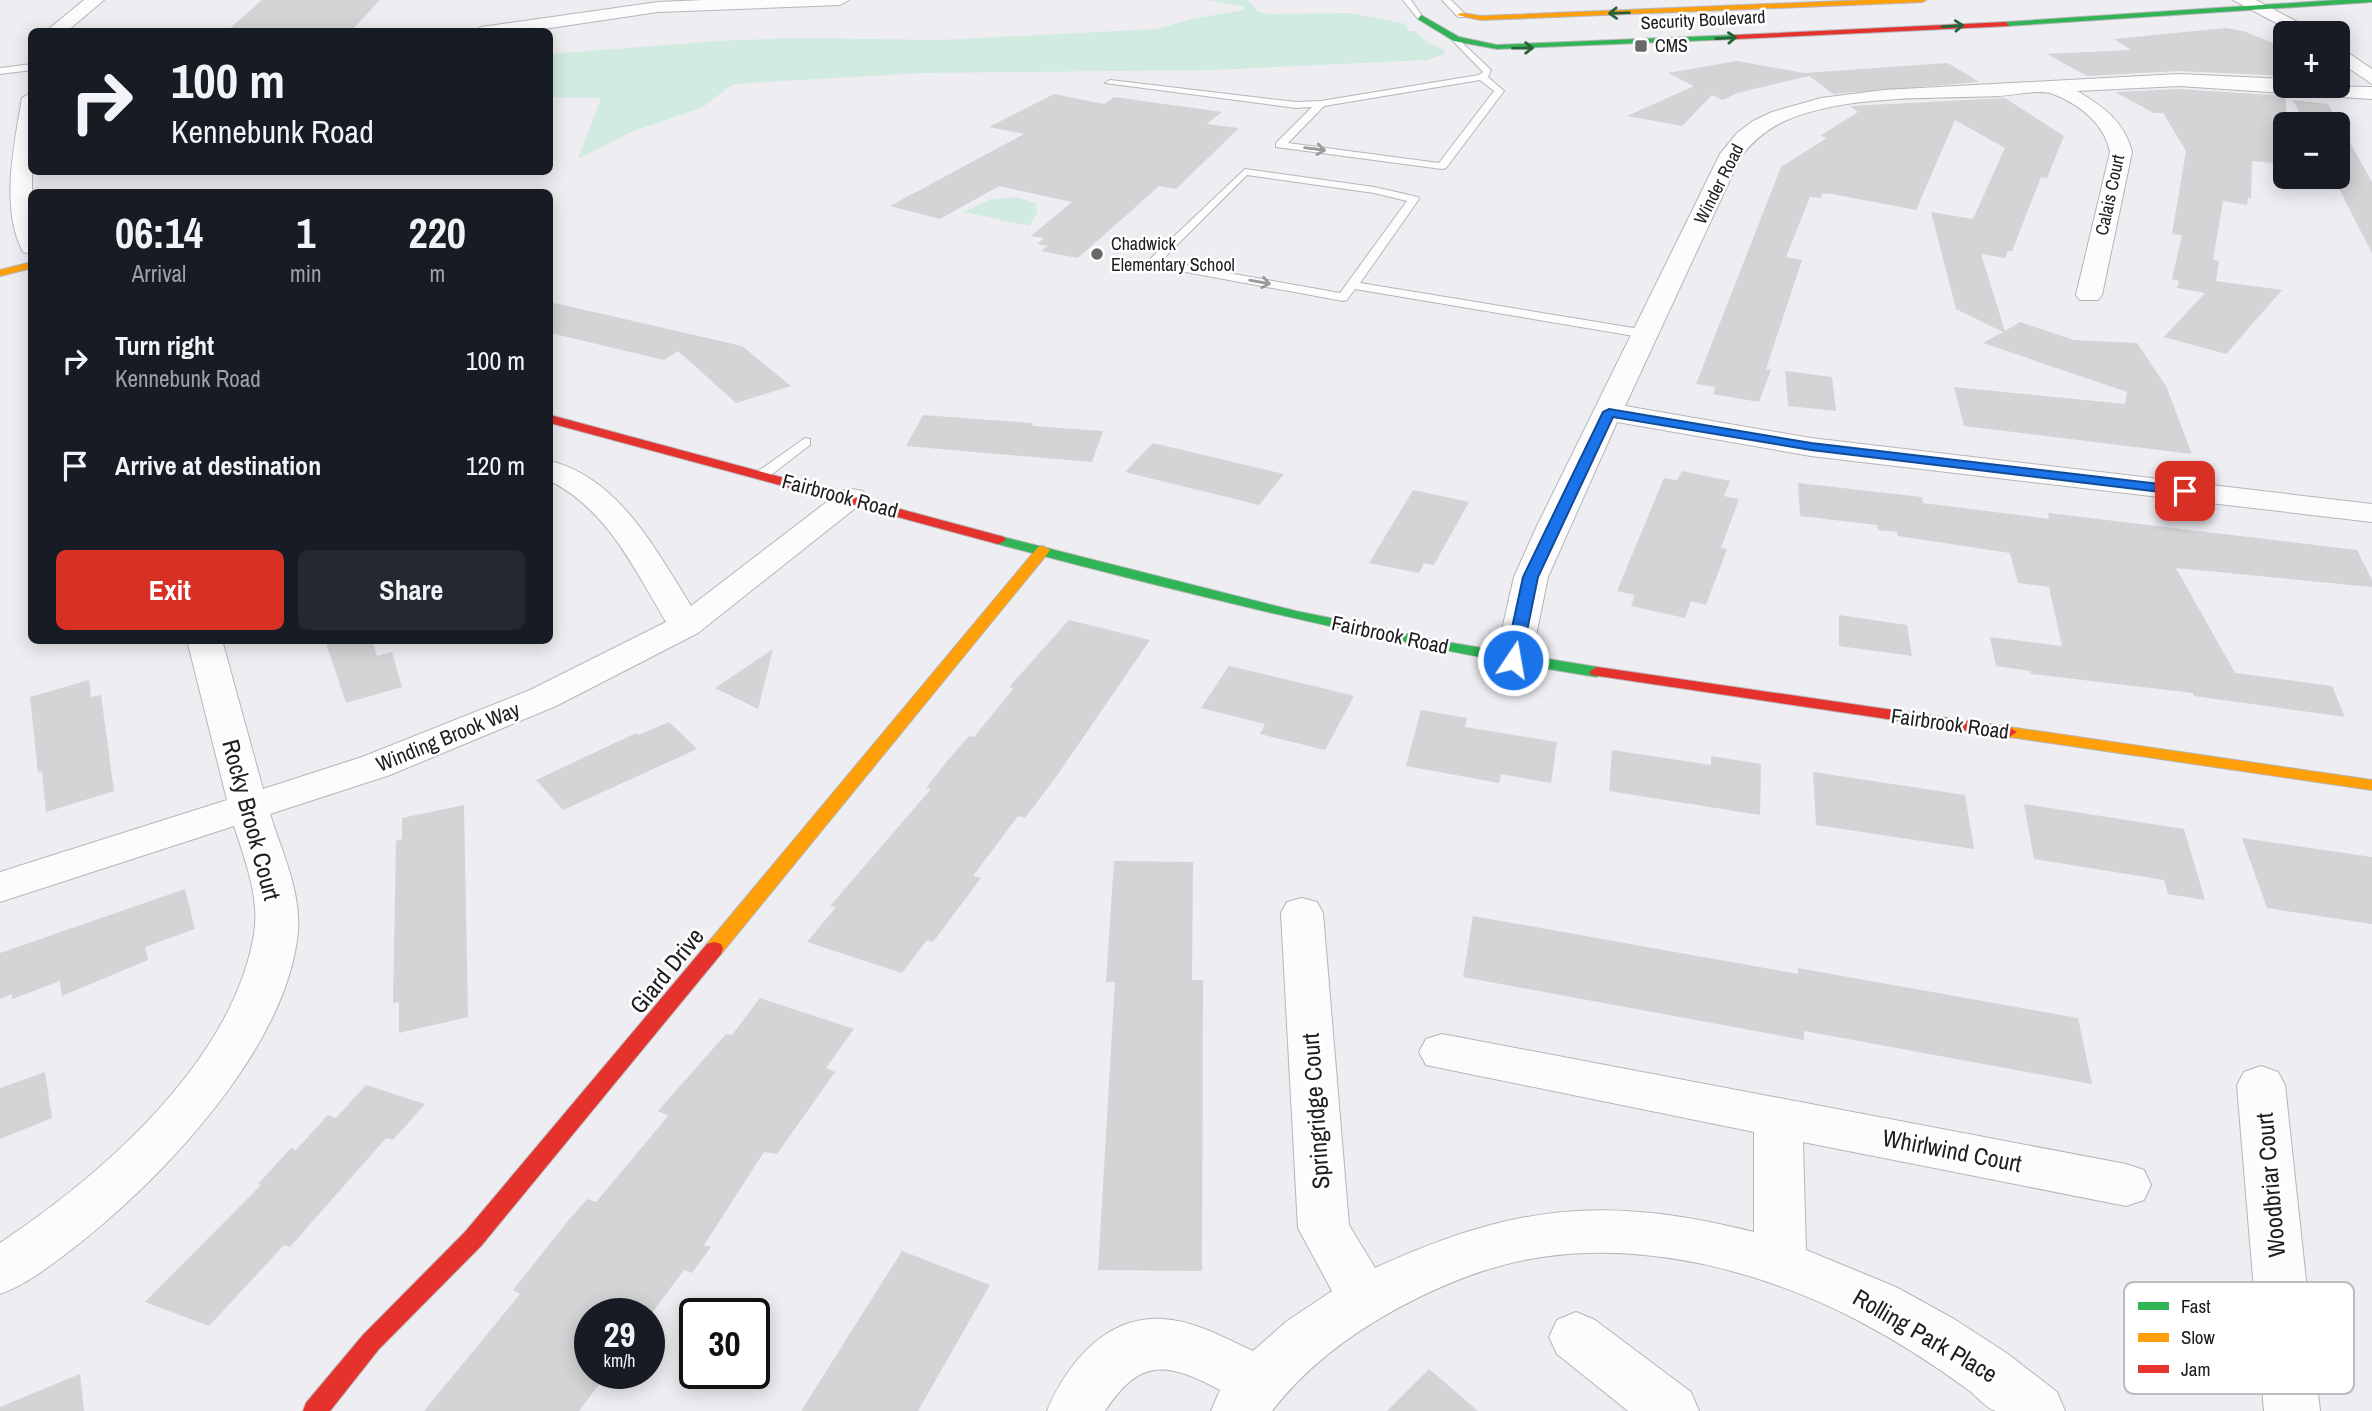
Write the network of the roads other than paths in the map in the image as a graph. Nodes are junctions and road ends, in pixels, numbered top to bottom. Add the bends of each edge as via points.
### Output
1 (95, 0) edge
2 (840, 0) edge
3 (1407, 0) edge
4 (1446, 0) edge
5 (1922, 0) edge
6 (2372, 0) edge
7 (2250, 4) edge
8 (1461, 15) joint
9 (1421, 17) joint
10 (1481, 18) junction
11 (2285, 21) edge
12 (59, 28) edge
13 (509, 28) edge
14 (1456, 40) junction
15 (2350, 61) edge
16 (28, 68) edge
17 (0, 71) edge
18 (1482, 77) junction
19 (2372, 78) edge
20 (1110, 83) dead end
21 (2273, 85) edge
22 (2053, 86) junction
23 (2350, 91) edge
24 (2372, 93) edge
25 (1321, 104) junction
26 (28, 131) edge
27 (28, 238) edge
28 (28, 266) edge
29 (0, 273) edge
30 (1352, 285) junction
31 (2089, 295) dead end
32 (1646, 334) junction
33 (1609, 412) junction
34 (553, 420) edge
35 (805, 442) dead end
36 (553, 471) edge
37 (762, 475) junction
38 (852, 498) junction
39 (2372, 513) edge
40 (1043, 550) junction
41 (686, 626) junction
42 (205, 644) edge
43 (1513, 660) junction
44 (2372, 785) edge
45 (248, 807) junction
46 (0, 887) edge
47 (1302, 913) dead end
48 (1442, 1052) dead end
49 (2262, 1085) dead end
50 (1778, 1117) junction
51 (2126, 1185) dead end
52 (1780, 1263) junction
53 (0, 1271) edge
54 (2280, 1282) edge
55 (1365, 1298) junction
56 (1577, 1336) dead end
57 (1248, 1396) edge
58 (315, 1411) edge
59 (1076, 1411) edge
60 (1671, 1411) edge
61 (2037, 1411) edge

1 - 12 street
2 - 13 street via 658,7
3 - 9 lane
4 - 8 lane
5 -> 10 street, Security Boulevard
6 - 7 street, Security Boulevard
7 - 11 street
14 -> 7 street, Security Boulevard via 1504,48 1550,47
8 - 10 street, Security Boulevard
9 - 14 street, Security Boulevard
10 - 14 street via 1459,25 1453,31
14 - 18 lane via 1488,72
15 - 19 street
16 - 17 lane
18 - 25 lane
25 -> 18 lane via 1280,145 1442,166 1499,91
20 - 25 lane
21 - 22 street, Winder Road via 2179,80
22 - 31 street, Calais Court via 2102,117 2120,140
22 - 32 street, Winder Road via 1846,100 1790,112 1752,130 1731,154
23 - 24 street, Winder Road
26 - 27 street via 19,202
28 - 29 street
30 -> 30 lane via 1414,199 1245,172 1152,263 1343,296
30 - 32 lane
32 - 33 street, Winder Road
33 - 39 street via 1811,447
33 - 43 street, Winder Road via 1531,577
34 - 37 street, Fairbrook Road
35 - 37 lane
36 - 41 street via 577,481 612,511
37 - 38 street, Fairbrook Road
38 - 40 street, Fairbrook Road
38 - 41 street, Winding Brook Way
40 - 43 street, Fairbrook Road via 1382,635
40 - 58 street, Giard Drive via 517,1188 371,1342
41 - 45 street, Winding Brook Way via 466,731
42 - 45 street, Rocky Brook Court
43 - 44 street, Fairbrook Road
45 - 46 street, Winding Brook Way
45 - 53 street, Rocky Brook Court via 273,885 276,933 261,986 230,1051 187,1108 136,1161 77,1214
47 - 55 street, Springridge Court via 1324,1228
48 - 50 street, Whirlwind Court
49 - 54 street, Woodbriar Court
50 - 51 street, Whirlwind Court
50 - 52 street
52 - 55 street, Rolling Park Place via 1634,1231 1563,1232 1499,1242
52 - 61 street, Rolling Park Place via 1858,1295 1935,1336
55 - 57 street, Rolling Park Place via 1318,1330
56 - 60 street
57 - 59 street via 1179,1346 1151,1344 1107,1363 1088,1385

